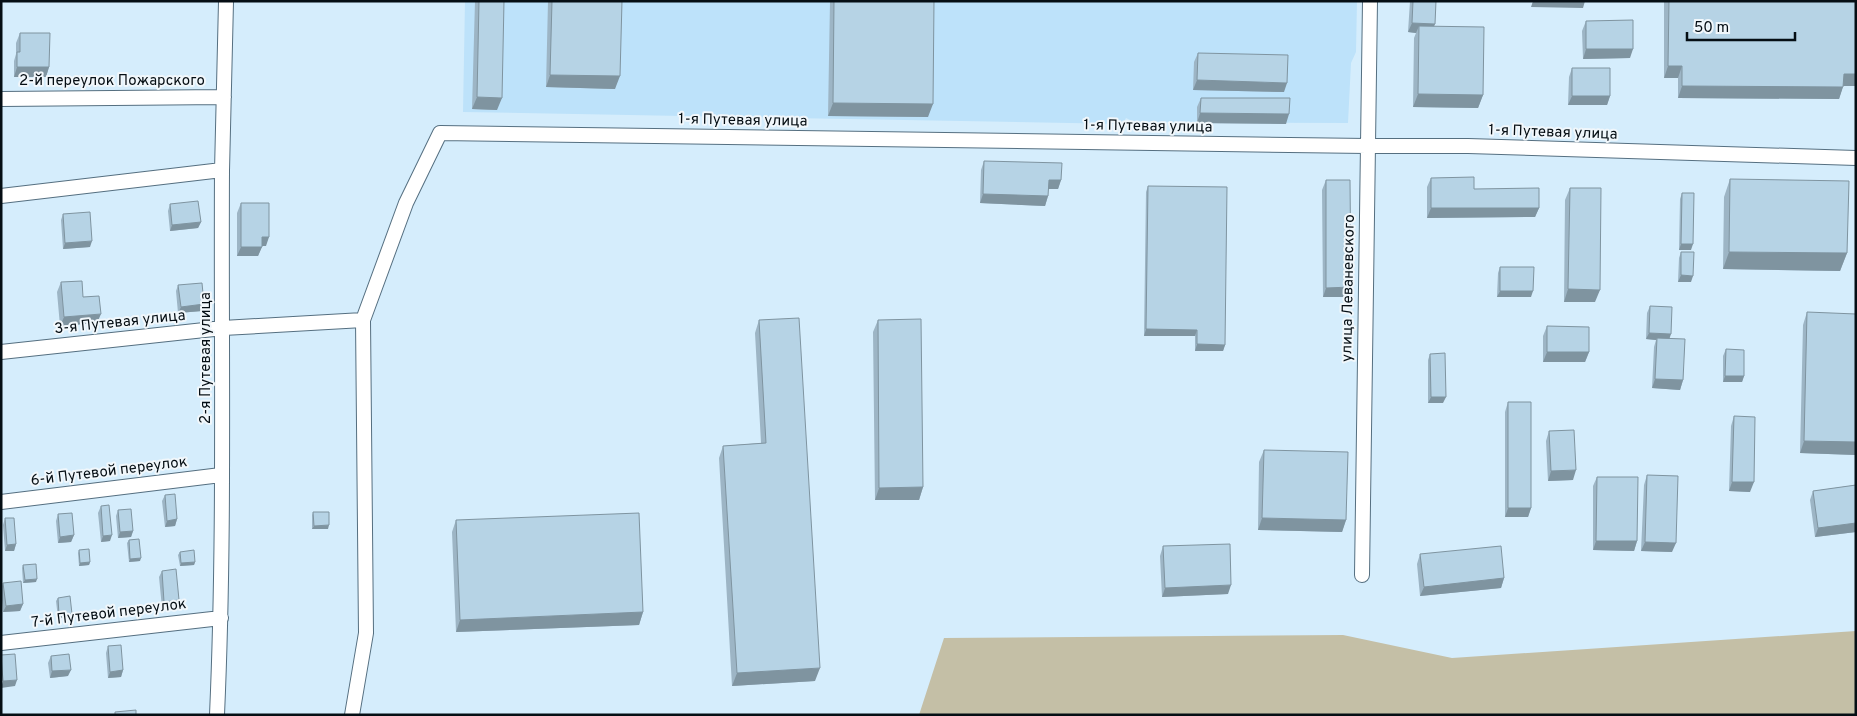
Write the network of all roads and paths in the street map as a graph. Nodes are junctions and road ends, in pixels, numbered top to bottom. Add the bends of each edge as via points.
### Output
1 (226, 1) edge
2 (1370, 1) edge
3 (224, 97) junction
4 (1, 99) edge
5 (1367, 146) junction
6 (1856, 158) edge
7 (222, 170) junction
8 (1, 196) edge
9 (363, 320) junction
10 (224, 328) junction
11 (1, 352) edge
12 (221, 475) junction
13 (1, 502) edge
14 (1362, 575) dead end
15 (221, 618) junction
16 (1, 643) edge
17 (217, 715) edge
18 (352, 715) edge

1 - 3 street, 2-я Путевая улица
2 - 5 street, улица Леваневского
3 - 4 street, 2-й переулок Пожарского
3 - 7 street, 2-я Путевая улица
5 - 6 street, 1-я Путевая улица
5 - 9 street, 1-я Путевая улица via 440,134 406,203
5 - 14 street, улица Леваневского
7 - 8 street
7 - 10 street, 2-я Путевая улица
9 - 10 street, 3-я Путевая улица
9 - 18 street via 366,633
10 - 11 street, 3-я Путевая улица
10 - 12 street, 2-я Путевая улица
12 - 13 street, 6-й Путевой переулок
12 - 15 street, 2-я Путевая улица
15 - 16 street, 7-й Путевой переулок
15 - 17 street, 2-я Путевая улица

